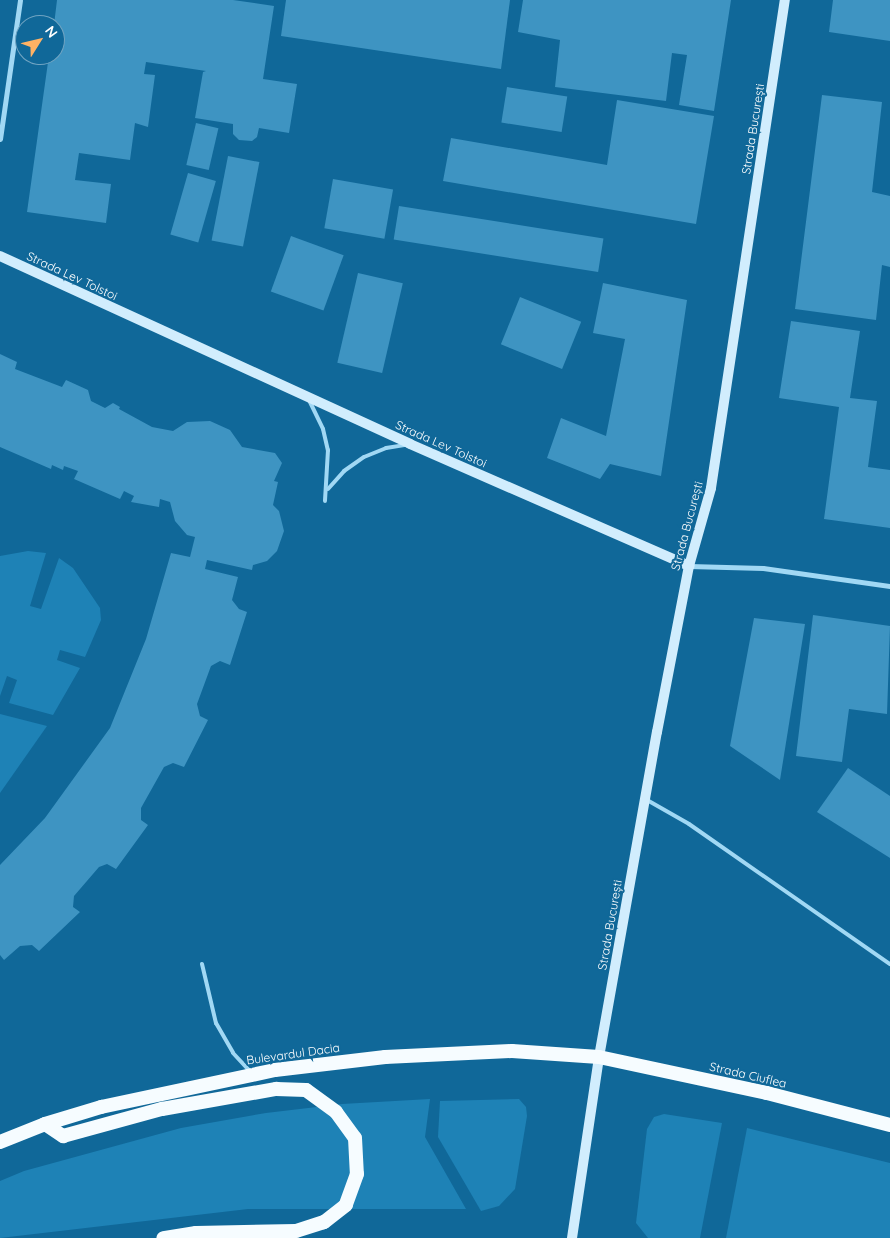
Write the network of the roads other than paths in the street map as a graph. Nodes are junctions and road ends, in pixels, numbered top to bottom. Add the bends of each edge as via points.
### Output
1 (20, 0) edge
2 (785, 0) edge
3 (0, 139) edge
4 (0, 256) edge
5 (306, 396) junction
6 (410, 444) junction
7 (328, 489) junction
8 (325, 501) dead end
9 (689, 566) junction
10 (890, 586) edge
11 (647, 800) junction
12 (202, 964) dead end
13 (890, 964) edge
14 (599, 1057) junction
15 (254, 1074) junction
16 (45, 1124) junction
17 (890, 1125) edge
18 (0, 1142) edge
19 (162, 1238) edge
20 (572, 1238) edge

1 - 3 street
2 - 9 main road, Strada București via 711,488
4 - 5 main road, Strada Lev Tolstoi
5 - 6 main road, Strada Lev Tolstoi
5 - 7 lane via 325,436
6 - 7 lane via 386,448 364,457 344,471
6 - 9 main road, Strada Lev Tolstoi
7 - 8 lane
9 - 10 street, Strada Lev Tolstoi via 763,568
9 - 11 main road, Strada București
11 - 13 lane via 689,824
11 - 14 main road, Strada București
12 - 15 lane via 216,1023 233,1052
14 - 15 highway, Bulevardul Dacia via 512,1051 441,1053
14 - 17 highway, Strada Ciuflea via 767,1093
14 - 20 main road, Strada București
15 - 16 highway, Bulevardul Dacia via 101,1107
16 - 18 highway, Bulevardul Dacia
16 - 19 highway via 63,1136 171,1107 276,1089 306,1090 336,1112 355,1138 357,1174 349,1197 346,1205 324,1222 296,1230 196,1233

